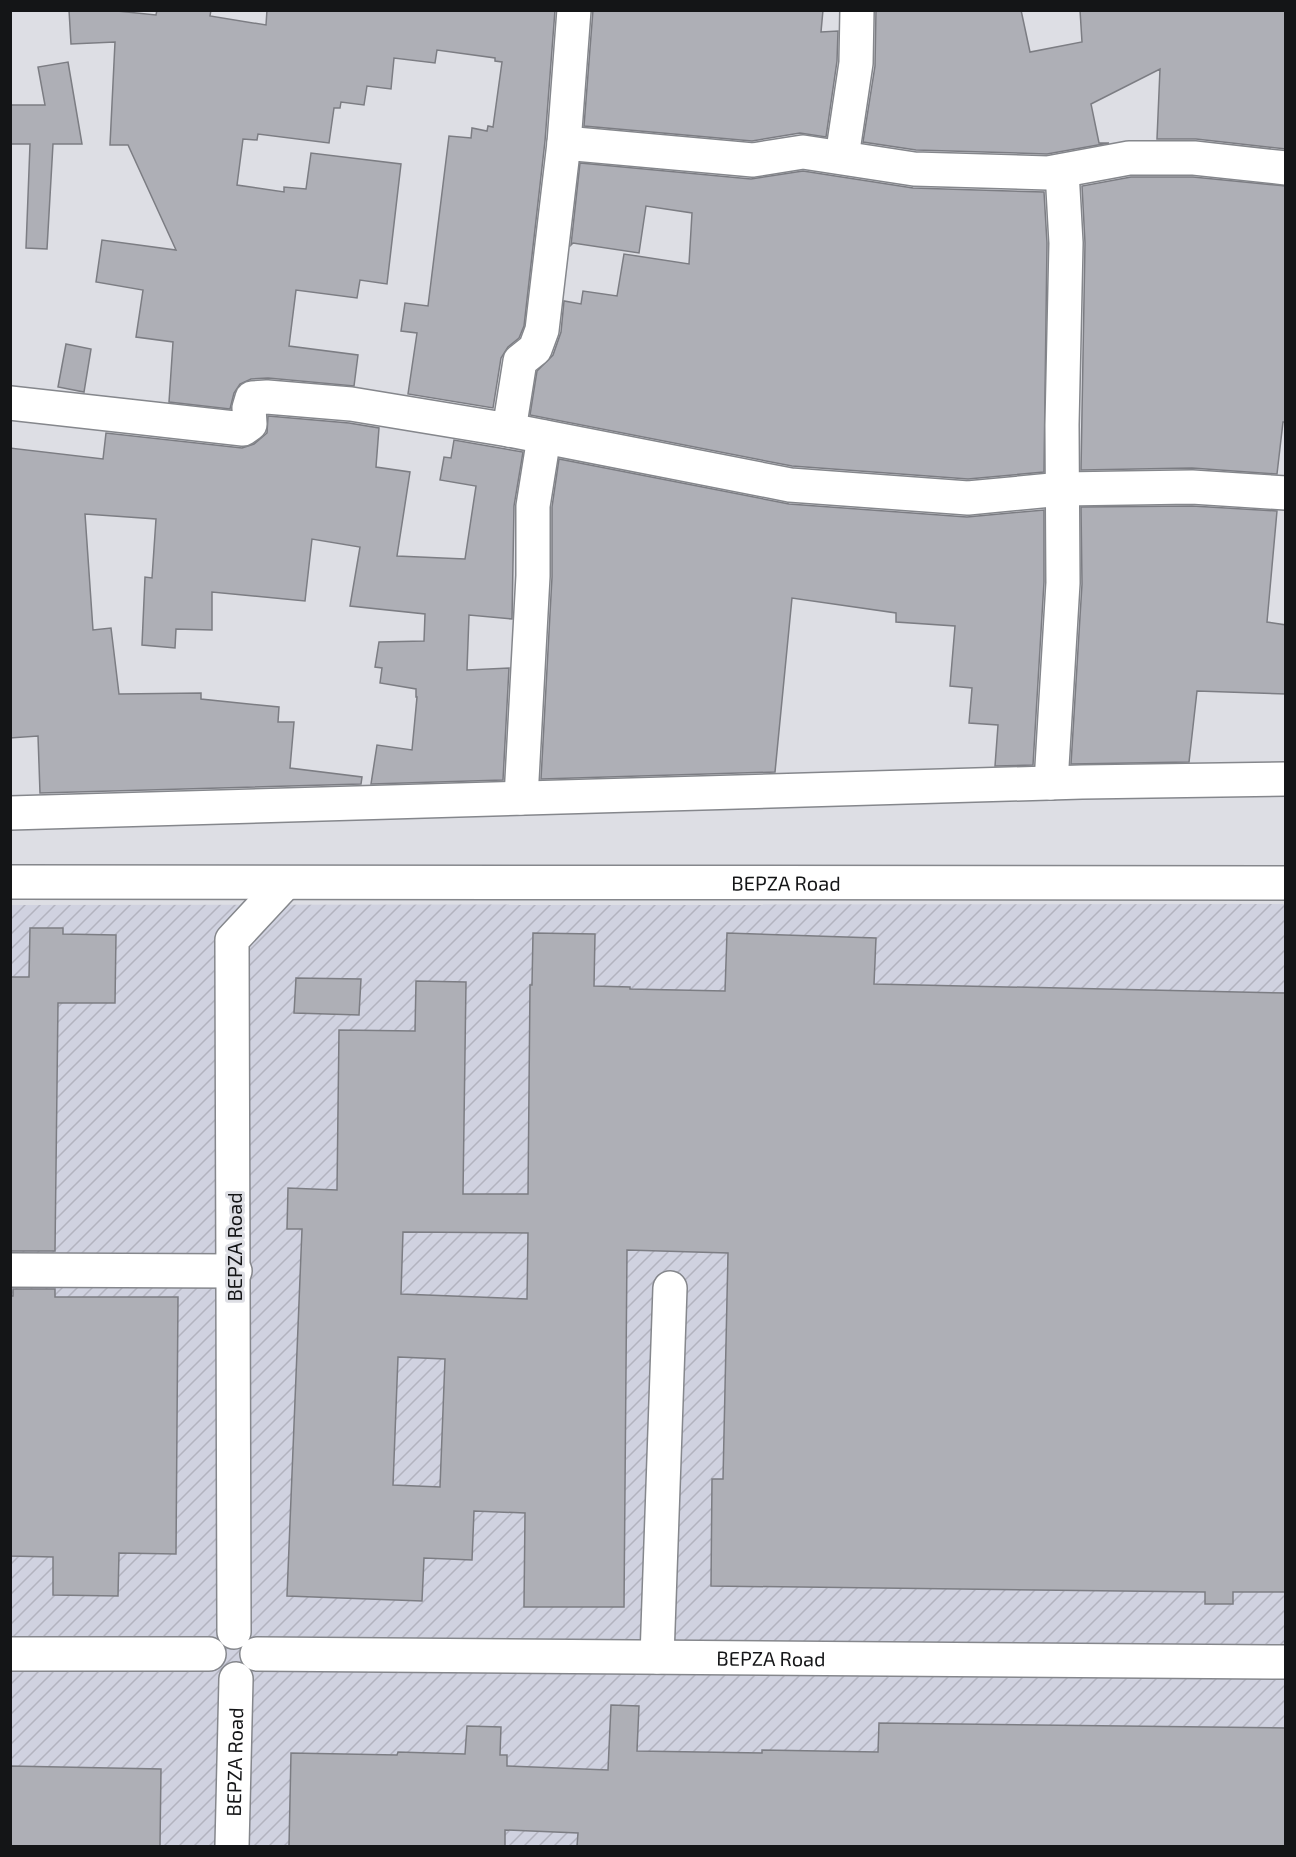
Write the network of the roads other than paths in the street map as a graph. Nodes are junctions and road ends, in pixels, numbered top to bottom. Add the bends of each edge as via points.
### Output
1 (574, 10) edge
2 (857, 10) edge
3 (564, 143) junction
4 (842, 157) junction
5 (1286, 168) edge
6 (1062, 171) junction
7 (10, 403) edge
8 (509, 430) junction
9 (543, 437) junction
10 (1062, 489) junction
11 (1286, 493) edge
12 (1286, 779) edge
13 (1051, 783) junction
14 (520, 798) junction
15 (10, 813) edge
16 (10, 882) edge
17 (285, 883) junction
18 (1286, 883) edge
19 (10, 1270) edge
20 (235, 1271) junction
21 (670, 1288) dead end
22 (245, 1643) junction
23 (10, 1654) edge
24 (209, 1654) junction
25 (657, 1657) junction
26 (1286, 1662) edge
27 (236, 1679) junction
28 (232, 1846) edge

1 - 3 street
2 - 4 street via 856,63
3 - 4 street via 753,160 803,152
3 - 8 street via 542,330 535,349 520,361
4 - 6 street via 914,169
5 - 6 street via 1194,158 1129,158
6 - 10 street
7 - 8 street via 243,429 250,424 252,398 267,397 351,404
8 - 9 street
9 - 10 street via 790,485 968,498
9 - 14 street via 533,507 533,576
10 - 11 street via 1192,487
10 - 13 street via 1063,583
12 - 13 street
13 - 14 street
14 - 15 street
16 - 17 street, BEPZA Road
17 - 18 street, BEPZA Road
17 - 20 street, BEPZA Road via 232,940
19 - 20 street
20 - 22 street, BEPZA Road
21 - 25 street
22 - 24 street via 222,1634 215,1638
22 - 25 street, BEPZA Road
22 - 27 street, BEPZA Road via 255,1665
23 - 24 street
24 - 27 street, BEPZA Road via 213,1670 227,1679
25 - 26 street, BEPZA Road
27 - 28 street, BEPZA Road

